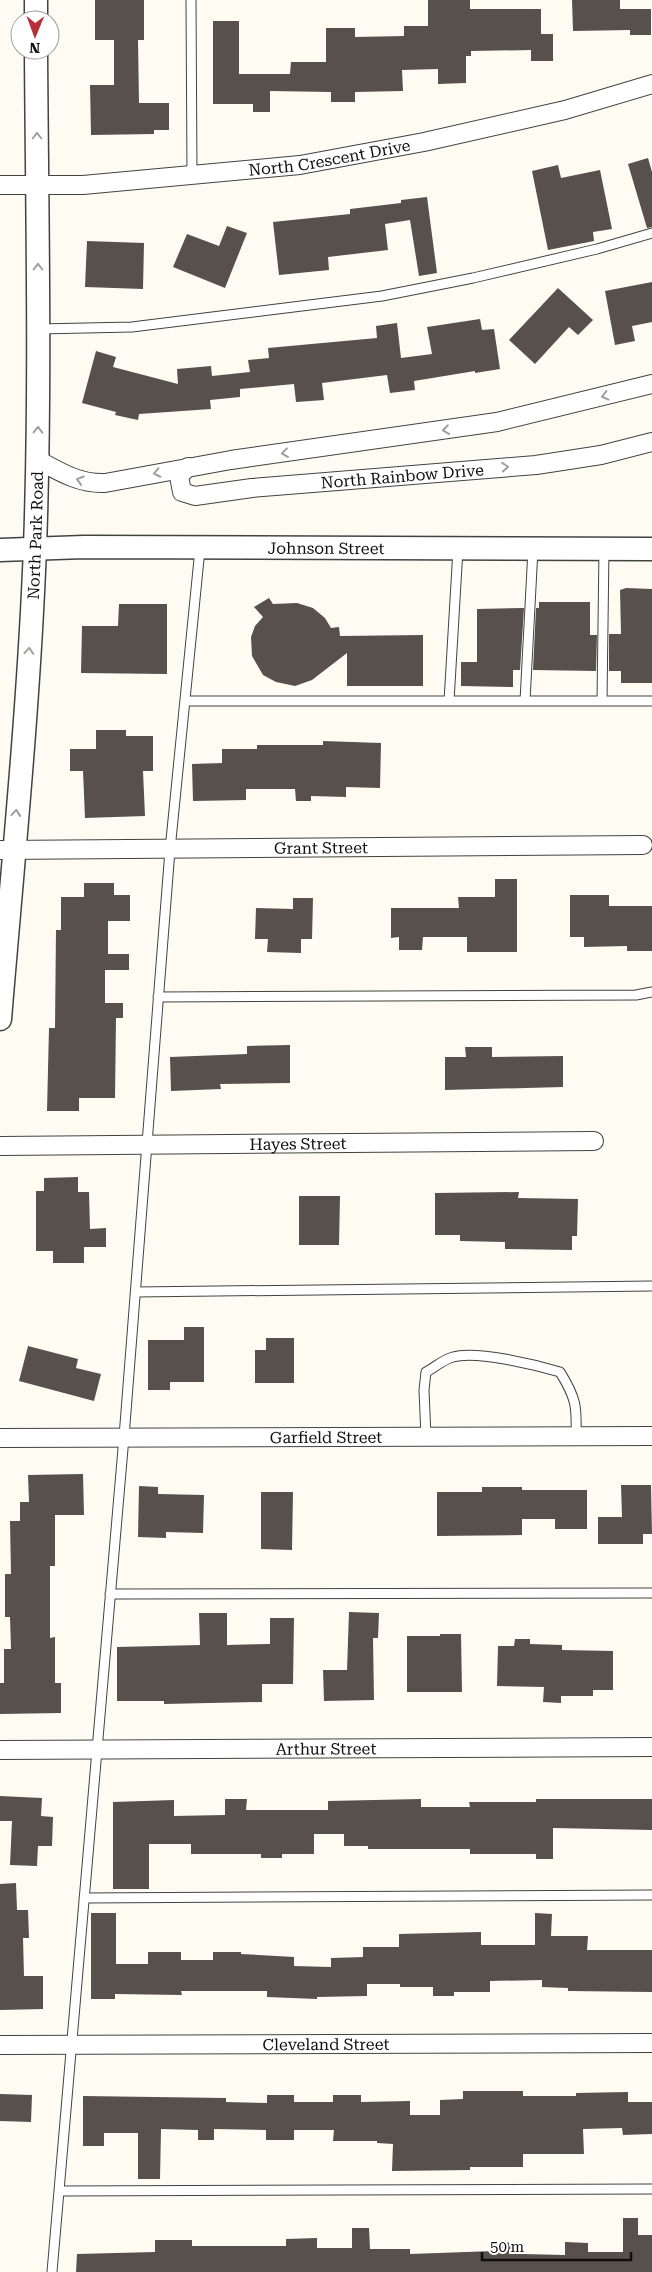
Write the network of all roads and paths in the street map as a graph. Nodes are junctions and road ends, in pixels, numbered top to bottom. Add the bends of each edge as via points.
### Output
1 (191, 0) edge
2 (36, 60) edge
3 (652, 84) edge
4 (192, 176) junction
5 (37, 184) junction
6 (0, 185) edge
7 (652, 233) edge
8 (38, 329) junction
9 (652, 384) edge
10 (652, 442) edge
11 (38, 460) junction
12 (188, 467) junction
13 (35, 548) junction
14 (200, 548) junction
15 (458, 548) junction
16 (533, 548) junction
17 (604, 548) junction
18 (652, 548) edge
19 (0, 550) edge
20 (185, 701) junction
21 (449, 701) junction
22 (525, 701) junction
23 (602, 701) junction
24 (652, 701) edge
25 (642, 845) dead end
26 (7, 850) edge
27 (170, 850) junction
28 (5, 898) edge
29 (652, 992) edge
30 (158, 997) junction
31 (0, 1019) edge
32 (594, 1141) dead end
33 (147, 1144) junction
34 (0, 1146) edge
35 (652, 1286) edge
36 (136, 1292) junction
37 (576, 1436) junction
38 (652, 1436) edge
39 (124, 1437) junction
40 (426, 1437) junction
41 (0, 1438) edge
42 (652, 1593) edge
43 (110, 1594) junction
44 (652, 1747) edge
45 (0, 1750) edge
46 (96, 1750) junction
47 (652, 1895) edge
48 (84, 1898) junction
49 (652, 2043) edge
50 (0, 2045) edge
51 (72, 2045) junction
52 (652, 2189) edge
53 (59, 2192) junction
54 (52, 2272) edge

1 - 4 lane
5 -> 2 street, North Park Road
3 - 4 street, North Crescent Drive via 565,110 424,142 300,164
4 - 5 street, North Crescent Drive via 83,185
5 - 6 street, North Crescent Drive
8 -> 5 street, North Park Road
7 - 8 lane via 597,250 382,296 132,327
11 -> 8 street, North Park Road
9 -> 12 street via 497,422
12 -> 10 street, North Rainbow Drive via 179,476 182,492 195,496 252,488 536,464 601,455
12 -> 11 street via 94,484 76,480
11 - 13 street, North Park Road
13 - 14 street, Johnson Street
13 - 19 street, Johnson Street
26 -> 13 street, North Park Road
14 - 15 street, Johnson Street
14 - 20 lane
15 - 16 street, Johnson Street
15 - 21 lane
16 - 17 street, Johnson Street
16 - 22 lane
17 - 18 street, Johnson Street
17 - 23 lane
20 - 21 lane
20 - 27 lane
21 - 22 lane
22 - 23 lane
23 - 24 lane
25 - 27 street, Grant Street
26 - 27 street, Grant Street
26 - 28 street, North Park Road
27 - 30 lane
28 - 31 street, North Park Road
29 - 30 lane via 626,995
30 - 33 lane
32 - 33 street, Hayes Street
33 - 34 street, Hayes Street
33 - 36 lane
35 - 36 lane
36 - 39 lane
37 - 38 street, Garfield Street
37 - 40 street, Garfield Street
37 - 40 lane via 577,1413 572,1392 560,1372 542,1366 469,1356 453,1357 426,1372
39 - 40 street, Garfield Street
39 - 41 street, Garfield Street
39 - 43 lane
42 - 43 lane
43 - 46 lane
44 - 46 street, Arthur Street
45 - 46 street, Arthur Street
46 - 48 lane
47 - 48 lane
48 - 51 lane
49 - 51 street, Cleveland Street
50 - 51 street, Cleveland Street
51 - 53 lane
52 - 53 lane
53 - 54 lane

